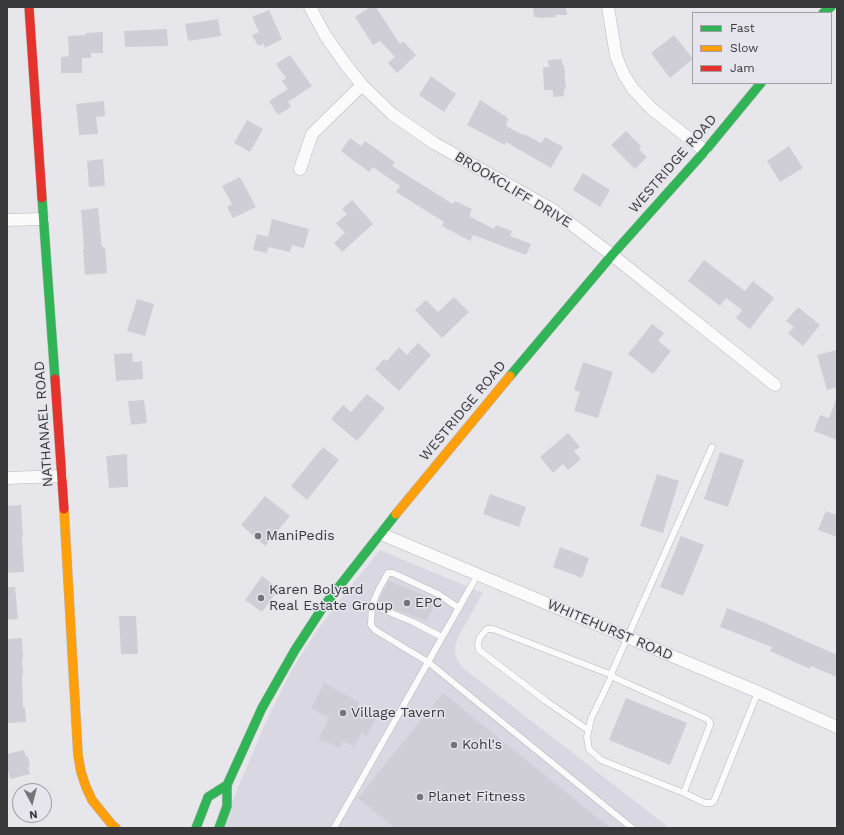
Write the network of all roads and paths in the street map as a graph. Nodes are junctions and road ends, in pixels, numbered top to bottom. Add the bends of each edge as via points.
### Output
1 (29, 7) edge
2 (310, 7) edge
3 (608, 7) edge
4 (760, 84) edge
5 (362, 85) junction
6 (705, 151) junction
7 (300, 169) dead end
8 (43, 219) junction
9 (7, 220) edge
10 (612, 255) junction
11 (775, 385) dead end
12 (712, 447) dead end
13 (62, 476) junction
14 (7, 478) edge
15 (381, 534) junction
16 (478, 574) junction
17 (372, 605) junction
18 (459, 608) junction
19 (442, 637) junction
20 (627, 637) junction
21 (428, 662) junction
22 (612, 675) junction
23 (758, 692) junction
24 (837, 727) edge
25 (588, 730) junction
26 (228, 785) junction
27 (684, 793) junction
28 (116, 828) edge
29 (196, 828) edge
30 (219, 828) edge
31 (334, 828) edge
32 (632, 828) edge

1 - 8 main road, NATHANAEL ROAD
2 - 5 street, BROOKCLIFF DRIVE via 325,36
3 - 6 street via 616,56 633,89 653,110
4 - 6 main road, WESTRIDGE ROAD
5 - 7 street via 312,134
5 - 10 street, BROOKCLIFF DRIVE via 392,114 428,138 553,210
6 - 10 main road, WESTRIDGE ROAD
8 - 9 street
8 - 13 main road, NATHANAEL ROAD
10 - 11 street, BROOKCLIFF DRIVE
10 - 15 main road, WESTRIDGE ROAD
12 - 20 lane
13 - 14 street
13 - 28 main road, NATHANAEL ROAD via 78,755 81,772 92,800
15 - 16 street, WHITEHURST ROAD
15 - 26 main road, WESTRIDGE ROAD via 323,607 295,650 262,708
16 - 18 lane
16 - 20 street, WHITEHURST ROAD
17 - 18 lane via 388,573 394,573 438,594
17 - 19 lane
17 - 21 lane via 371,625 375,630
18 - 19 lane
19 - 21 lane
20 - 22 lane
20 - 23 street, WHITEHURST ROAD
21 - 31 lane
21 - 32 lane
22 - 25 lane
22 - 25 lane via 493,629 487,629 480,637 479,650
22 - 27 lane via 710,722
23 - 24 street, WHITEHURST ROAD
23 - 27 lane via 714,801 705,803
25 - 27 lane via 589,749 601,760
26 - 29 main road via 208,797
26 - 30 main road, WESTRIDGE ROAD via 227,806

